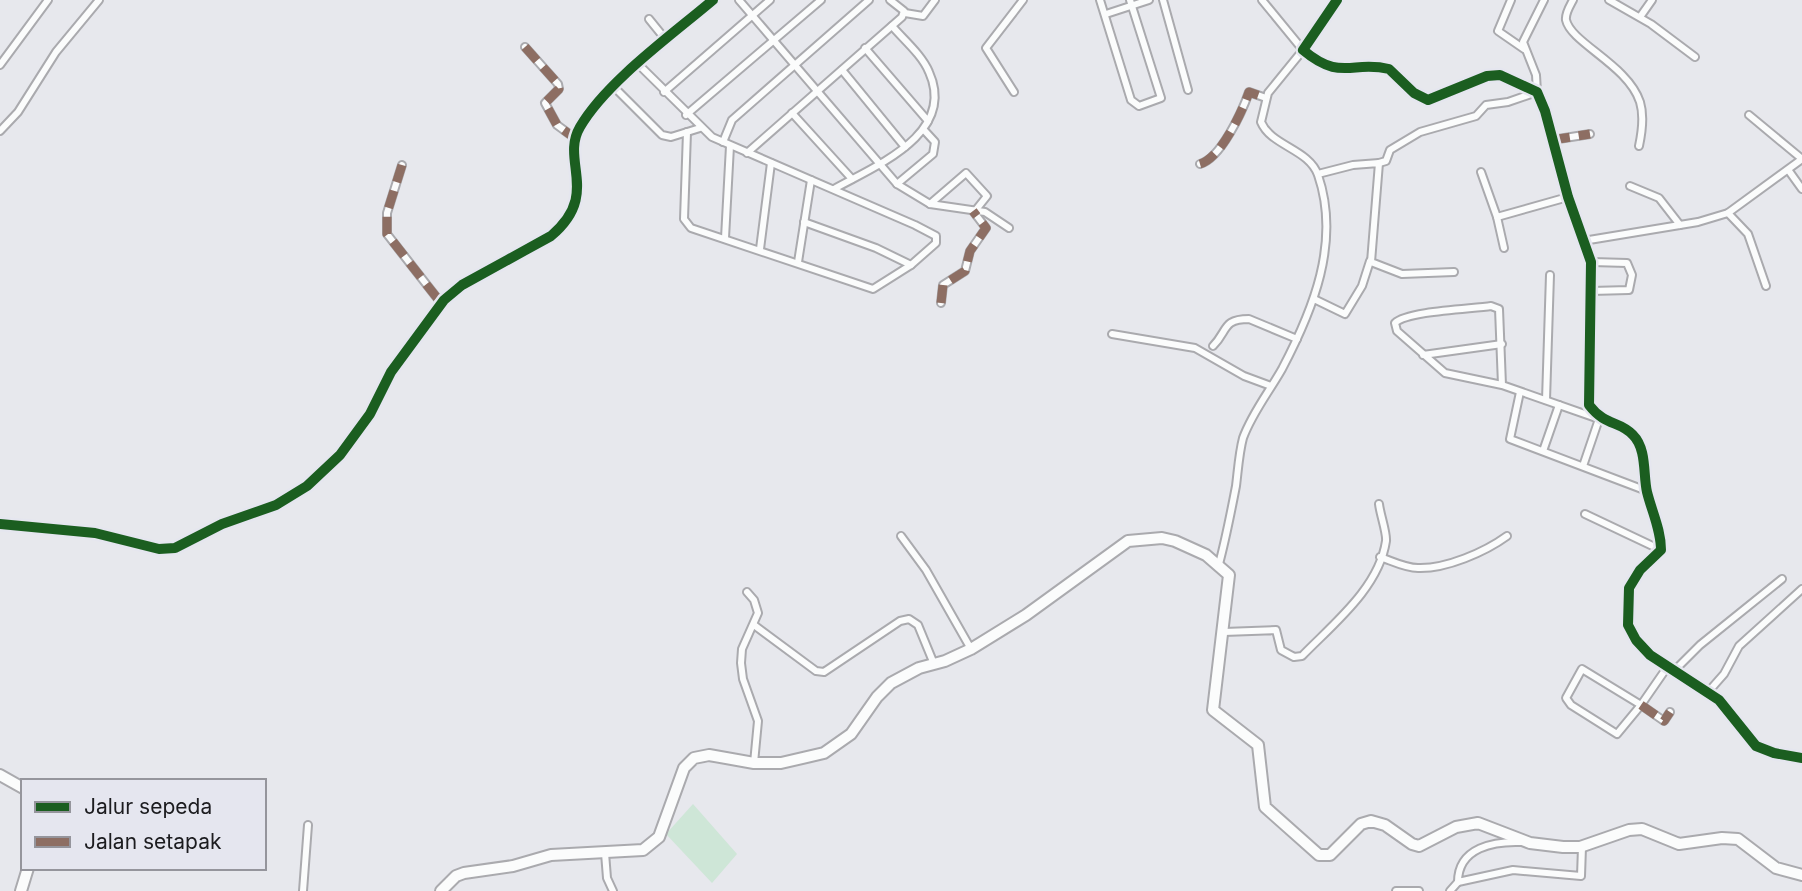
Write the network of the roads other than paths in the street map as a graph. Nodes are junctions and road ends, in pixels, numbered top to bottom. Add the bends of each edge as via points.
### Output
1 (48, 0) edge
2 (99, 0) edge
3 (713, 0) edge
4 (739, 0) edge
5 (770, 0) edge
6 (821, 0) edge
7 (869, 0) edge
8 (892, 0) edge
9 (934, 0) edge
10 (1023, 0) edge
11 (1100, 0) edge
12 (1149, 0) edge
13 (1163, 0) edge
14 (1262, 0) edge
15 (1337, 0) edge
16 (1511, 0) edge
17 (1544, 0) edge
18 (1573, 0) edge
19 (1609, 0) edge
20 (1652, 0) edge
21 (1131, 2) edge
22 (905, 13) junction
23 (1106, 14) junction
24 (752, 15) junction
25 (1640, 17) junction
26 (649, 19) dead end
27 (892, 26) junction
28 (666, 40) junction
29 (773, 41) junction
30 (525, 47) dead end
31 (865, 48) junction
32 (1524, 49) junction
33 (1303, 50) junction
34 (1695, 57) dead end
35 (638, 64) junction
36 (0, 65) edge
37 (795, 66) junction
38 (842, 70) junction
39 (614, 87) junction
40 (817, 90) junction
41 (1188, 90) dead end
42 (664, 92) junction
43 (1014, 92) dead end
44 (1536, 92) junction
45 (1266, 98) junction
46 (792, 113) junction
47 (686, 115) junction
48 (1748, 116) dead end
49 (928, 121) junction
50 (700, 128) junction
51 (924, 130) junction
52 (0, 131) edge
53 (687, 132) junction
54 (1590, 134) dead end
55 (576, 139) junction
56 (1552, 140) junction
57 (727, 144) junction
58 (1639, 146) dead end
59 (905, 147) junction
60 (747, 153) junction
61 (1802, 159) edge
62 (771, 163) junction
63 (1379, 163) junction
64 (1200, 164) dead end
65 (878, 165) junction
66 (402, 166) dead end
67 (1789, 171) junction
68 (1482, 172) dead end
69 (1318, 174) junction
70 (852, 179) junction
71 (811, 180) junction
72 (897, 184) junction
73 (1630, 186) dead end
74 (834, 189) junction
75 (1802, 189) edge
76 (1568, 197) junction
77 (930, 204) junction
78 (974, 211) junction
79 (1728, 213) junction
80 (1497, 217) junction
81 (804, 222) junction
82 (1680, 225) junction
83 (1009, 228) dead end
84 (725, 238) junction
85 (1583, 241) junction
86 (1504, 248) dead end
87 (760, 249) junction
88 (1370, 261) junction
89 (798, 262) junction
90 (1592, 262) junction
91 (911, 265) junction
92 (1454, 272) dead end
93 (1550, 275) dead end
94 (1766, 286) dead end
95 (1591, 291) junction
96 (1314, 299) junction
97 (442, 303) junction
98 (941, 303) dead end
99 (1112, 334) dead end
100 (1297, 339) junction
101 (1502, 344) junction
102 (1213, 346) dead end
103 (1423, 355) junction
104 (1502, 385) junction
105 (1271, 386) junction
106 (1520, 392) junction
107 (1546, 400) junction
108 (1559, 405) junction
109 (1599, 419) junction
110 (1543, 451) junction
111 (1583, 466) junction
112 (1647, 491) junction
113 (1379, 503) dead end
114 (1585, 514) dead end
115 (0, 524) edge
116 (901, 536) dead end
117 (1507, 536) dead end
118 (1661, 551) junction
119 (1380, 557) junction
120 (1219, 564) junction
121 (1782, 579) dead end
122 (1802, 589) edge
123 (747, 592) dead end
124 (754, 625) junction
125 (1224, 632) junction
126 (971, 649) junction
127 (934, 664) junction
128 (1672, 668) junction
129 (1709, 691) junction
130 (1641, 705) junction
131 (1670, 712) dead end
132 (1802, 758) edge
133 (754, 763) junction
134 (0, 775) edge
135 (21, 787) edge
136 (308, 825) dead end
137 (1530, 843) junction
138 (1582, 846) junction
139 (605, 853) junction
140 (27, 870) edge
141 (1802, 875) edge
142 (1458, 881) junction
143 (447, 888) edge
144 (21, 891) edge
145 (303, 891) edge
146 (614, 891) edge
147 (1396, 891) edge
148 (1419, 891) edge
149 (1451, 891) edge

1 - 36 street
2 - 52 street
3 - 28 street
4 - 24 street
5 - 24 street
6 - 29 street
7 - 37 street
8 - 22 street
9 - 22 street via 923,16
10 - 43 street via 986,48
11 - 23 street
12 - 21 street
13 - 41 street
14 - 33 street
15 - 33 street
16 - 32 street via 1498,31
17 - 32 street via 1525,36
18 - 58 street via 1567,12 1569,26 1616,66 1640,100
19 - 25 street
20 - 25 street
21 - 23 street
21 - 23 street via 1161,98 1139,106 1131,100
22 - 27 street
24 - 29 street
24 - 42 street
25 - 34 street
26 - 28 street
27 - 31 street
27 - 49 street via 930,73 933,105
28 - 35 street
29 - 37 street
29 - 47 street
30 - 55 street via 558,85 545,103 557,125
31 - 38 street
31 - 49 street
32 - 44 street via 1532,61
33 - 44 street via 1317,61 1344,70 1389,69 1428,100 1443,97 1474,79 1500,75
33 - 45 street
35 - 39 street
35 - 42 street
37 - 40 street
37 - 57 street via 732,120
38 - 40 street
38 - 59 street
39 - 53 street via 662,135
39 - 55 street via 581,125
40 - 46 street
40 - 65 street
42 - 47 street
44 - 56 street
44 - 63 street via 1486,105 1476,116 1420,131 1390,149 1386,161
45 - 64 street via 1249,92 1216,152
45 - 69 street via 1263,127
46 - 60 street
46 - 70 street
47 - 50 street
48 - 61 street
49 - 51 street
50 - 53 street
50 - 57 street
51 - 59 street
51 - 72 street via 934,140 934,152
53 - 84 street via 685,223
54 - 56 street
55 - 97 street via 576,198 561,227 461,285
56 - 76 street
57 - 60 street
57 - 84 street
59 - 65 street
60 - 62 street
61 - 67 street
62 - 71 street
62 - 87 street
63 - 69 street via 1353,164
63 - 88 street
65 - 70 street
65 - 72 street
66 - 97 street via 387,213 387,234
67 - 75 street
67 - 79 street
68 - 80 street
69 - 96 street via 1326,229 1322,274
70 - 74 street
71 - 74 street
71 - 81 street
72 - 77 street
73 - 82 street via 1659,198
74 - 91 street via 936,236 934,247
76 - 80 street
76 - 85 street
77 - 78 street
77 - 78 street via 966,173 987,196
78 - 83 street via 990,214
78 - 98 street via 986,228 970,251 965,271 943,285
79 - 82 street
79 - 94 street via 1748,234
80 - 86 street
81 - 89 street
81 - 91 street
82 - 85 street
84 - 87 street
85 - 90 street
87 - 89 street
88 - 92 street via 1402,274
88 - 96 street via 1345,314
89 - 91 street via 873,289
90 - 95 street
90 - 95 street via 1620,261 1629,264 1632,275 1629,290
93 - 107 street
95 - 109 street via 1589,405
96 - 100 street
97 - 115 street via 391,372 370,414 340,455 307,486 276,505 222,524 175,548 159,549 95,533
99 - 105 street via 1195,348
100 - 102 street via 1241,319 1228,323
100 - 105 street
101 - 103 street
101 - 103 street via 1497,307 1397,321 1397,331
101 - 104 street
103 - 104 street via 1445,373
104 - 106 street
105 - 120 street via 1243,440
106 - 107 street
106 - 110 street via 1509,436
107 - 108 street
108 - 109 street
108 - 110 street
109 - 111 street
109 - 112 street via 1625,429 1638,442
110 - 111 street
111 - 112 street
112 - 118 street
113 - 119 street via 1386,539
114 - 118 street
116 - 126 street
117 - 119 street via 1427,568
118 - 128 street via 1632,580 1627,602 1631,633 1644,650
119 - 125 street via 1363,590 1301,656 1292,657 1282,650 1276,630
120 - 125 highway via 1230,575
120 - 126 highway via 1175,541 1128,541
121 - 128 street
122 - 129 street via 1739,646
123 - 124 street via 758,613
124 - 127 street via 816,671 824,672 900,621 909,620 918,625
124 - 133 street via 741,649 741,663 758,721
125 - 137 highway via 1213,712 1256,741 1262,753 1265,807 1319,855 1329,855 1361,824 1371,821 1416,845 1478,823
126 - 127 highway
127 - 133 highway via 891,683 851,734 829,751 790,761
128 - 129 street
128 - 130 street
129 - 132 street via 1755,746
130 - 130 street via 1617,734 1566,698 1582,668
130 - 131 street via 1664,721
133 - 139 highway via 709,755 694,758 684,768 659,837 643,850
134 - 135 highway
136 - 145 street
137 - 138 highway
137 - 142 street via 1487,844 1468,858
138 - 141 highway via 1636,829 1650,830 1679,844 1732,838 1776,868
138 - 142 street via 1581,876 1513,870
139 - 143 highway via 551,855 464,873
139 - 146 street via 607,878
140 - 144 highway
142 - 149 street
147 - 148 street

